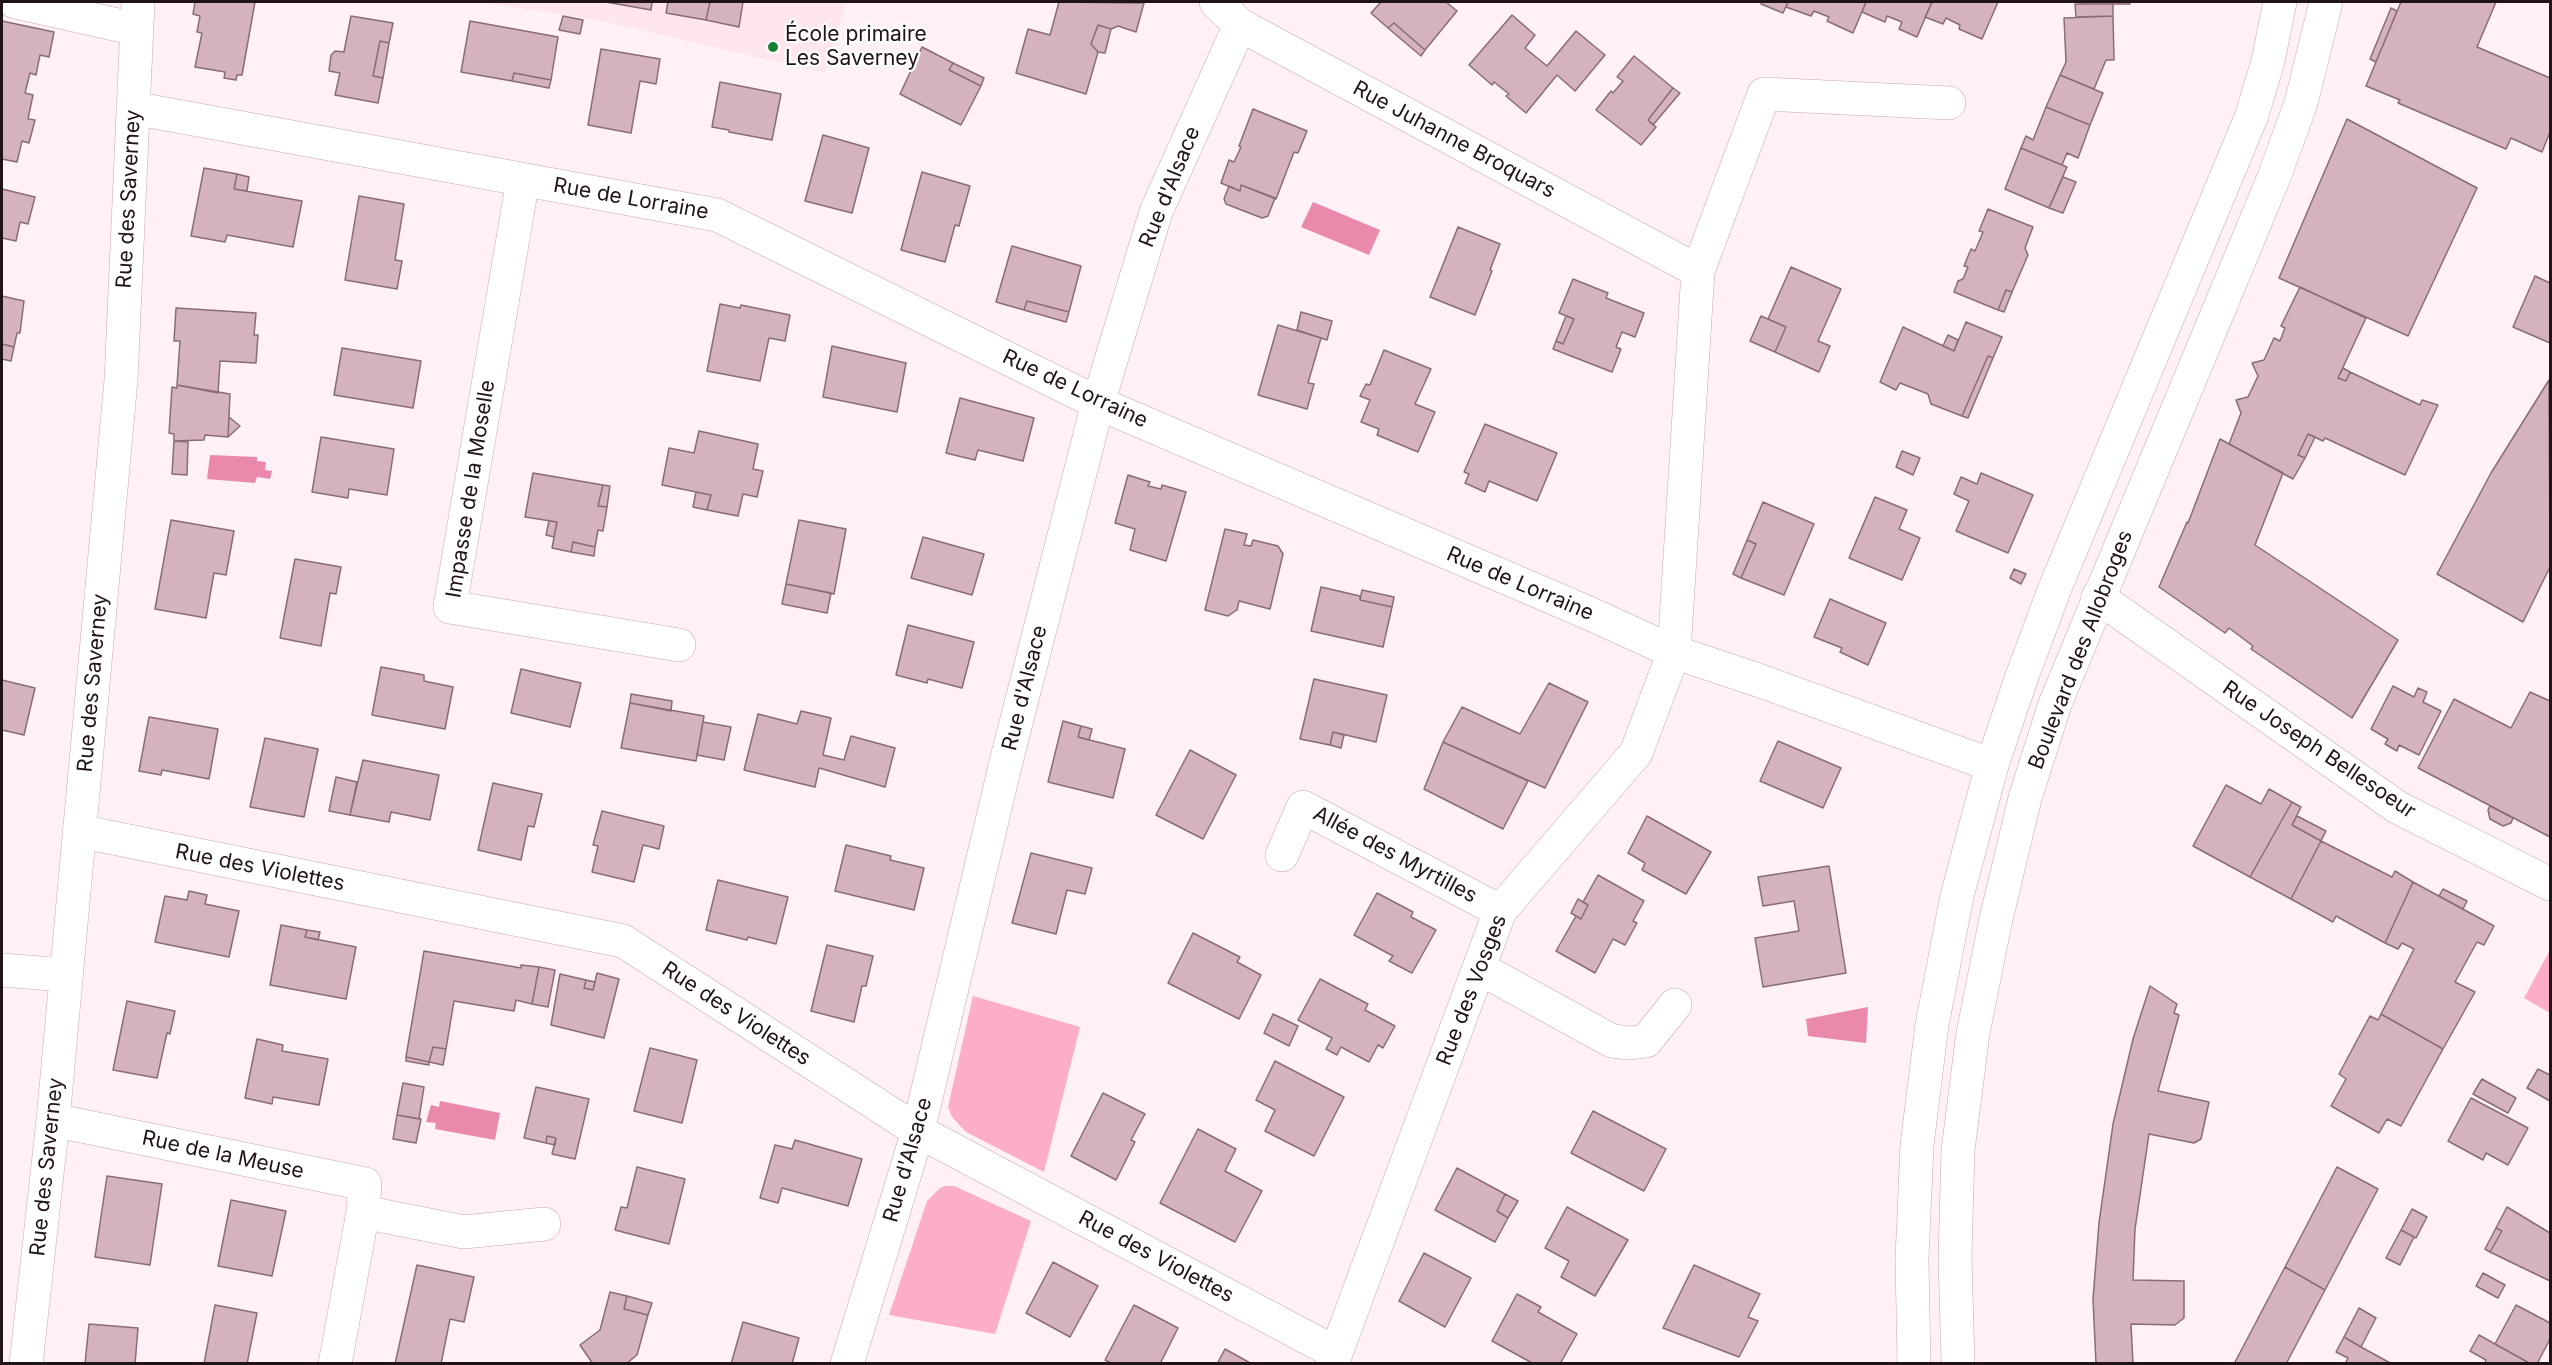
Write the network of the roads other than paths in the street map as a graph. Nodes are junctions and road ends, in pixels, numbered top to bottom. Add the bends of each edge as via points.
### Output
1 (15, 2) edge
2 (1216, 2) edge
3 (2280, 2) edge
4 (2327, 5) edge
5 (137, 15) edge
6 (1240, 25) junction
7 (1949, 103) dead end
8 (134, 108) junction
9 (523, 180) junction
10 (1698, 271) junction
11 (1098, 403) junction
12 (2098, 597) junction
13 (679, 645) dead end
14 (1674, 652) junction
15 (1992, 765) junction
16 (78, 831) junction
17 (1282, 855) dead end
18 (2550, 884) edge
19 (1500, 911) junction
20 (1479, 968) junction
21 (2, 970) edge
22 (66, 975) junction
23 (1675, 1005) dead end
24 (53, 1120) junction
25 (918, 1131) junction
26 (363, 1212) junction
27 (544, 1224) dead end
28 (1334, 1358) edge
29 (26, 1364) edge
30 (335, 1364) edge
31 (847, 1364) edge
32 (1914, 1364) edge
33 (1958, 1364) edge

1 - 5 street
2 - 6 street, Rue Juhanne Broquars
3 - 15 street, Boulevard des Allobroges via 2252,115 2055,588
4 - 12 street, Boulevard des Allobroges via 2301,103 2274,177
5 - 8 street, Rue des Saverney
6 - 10 street, Rue Juhanne Broquars
6 - 11 street, Rue d'Alsace via 1156,212
7 - 10 street via 1764,94
8 - 9 street, Rue de Lorraine
8 - 16 street, Rue des Saverney via 121,380
9 - 11 street, Rue de Lorraine via 717,215
9 - 13 street, Impasse de la Moselle via 450,607
10 - 14 street
11 - 14 street, Rue de Lorraine
11 - 25 street, Rue d'Alsace via 1007,758
12 - 18 street, Rue Joseph Bellesoeur via 2397,807
12 - 33 street, Boulevard des Allobroges via 2055,704 2025,798 1973,1033 1958,1150
14 - 15 street, Rue de Lorraine
14 - 19 street, Rue des Vosges via 1636,753
15 - 32 street, Boulevard des Allobroges via 1957,896 1932,1025 1917,1145 1912,1259
16 - 22 street, Rue des Saverney
16 - 25 street, Rue des Violettes via 623,941
17 - 19 street, Allée des Myrtilles via 1304,807
19 - 20 street, Rue des Vosges
20 - 23 street via 1612,1041 1646,1041
20 - 28 street, Rue des Vosges
21 - 22 street
22 - 24 street, Rue des Saverney
24 - 26 street, Rue de la Meuse via 365,1184
24 - 29 street, Rue des Saverney
25 - 28 street, Rue des Violettes
25 - 31 street, Rue d'Alsace
26 - 27 street via 464,1232
26 - 30 street, Rue de la Meuse

